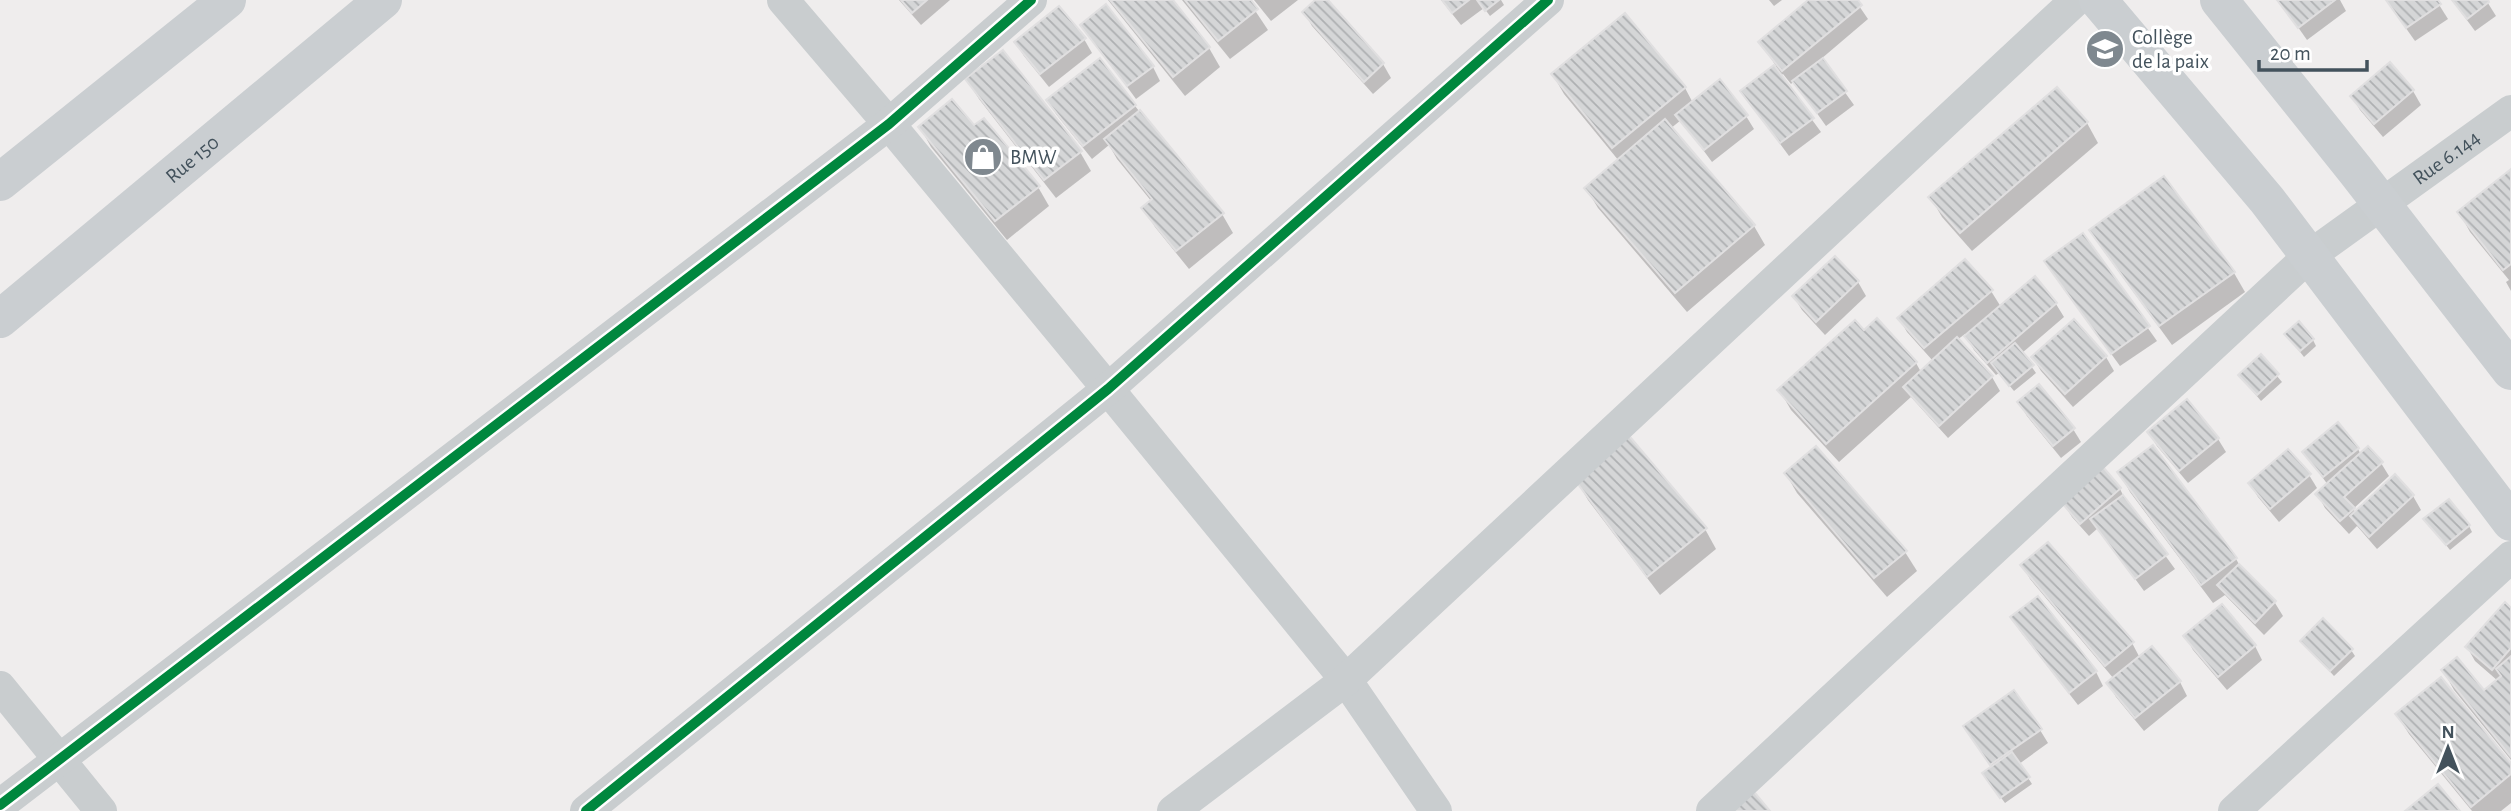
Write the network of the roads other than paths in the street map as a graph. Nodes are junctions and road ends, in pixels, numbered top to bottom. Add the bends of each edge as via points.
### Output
1 (227, 0) edge
2 (383, 0) edge
3 (783, 0) edge
4 (1031, 0) edge
5 (1548, 0) edge
6 (2076, 0) edge
7 (2098, 0) edge
8 (2219, 0) edge
9 (2511, 110) edge
10 (889, 124) junction
11 (0, 182) edge
12 (2381, 205) junction
13 (2308, 257) junction
14 (0, 319) edge
15 (2511, 371) edge
16 (1108, 389) junction
17 (2511, 522) edge
18 (2511, 557) edge
19 (1346, 680) junction
20 (0, 687) edge
21 (58, 759) junction
22 (0, 805) edge
23 (101, 811) edge
24 (586, 811) edge
25 (1172, 811) edge
26 (1436, 811) edge
27 (1712, 811) edge
28 (2234, 811) edge

1 - 11 main road
2 - 14 main road, Rue 150
3 - 10 street
4 - 10 street
5 - 16 street
6 - 19 street
7 - 13 main road via 2267,200
8 - 12 main road
9 - 12 street, Rue 6.144
10 - 16 street
10 - 21 street
12 - 13 street, Rue 6.144
12 - 15 main road
13 - 17 main road
13 - 27 street, Rue 6.144
16 - 19 street
16 - 24 street
18 - 28 street
19 - 25 street
19 - 26 street
20 - 21 street
21 - 22 street
21 - 23 street

